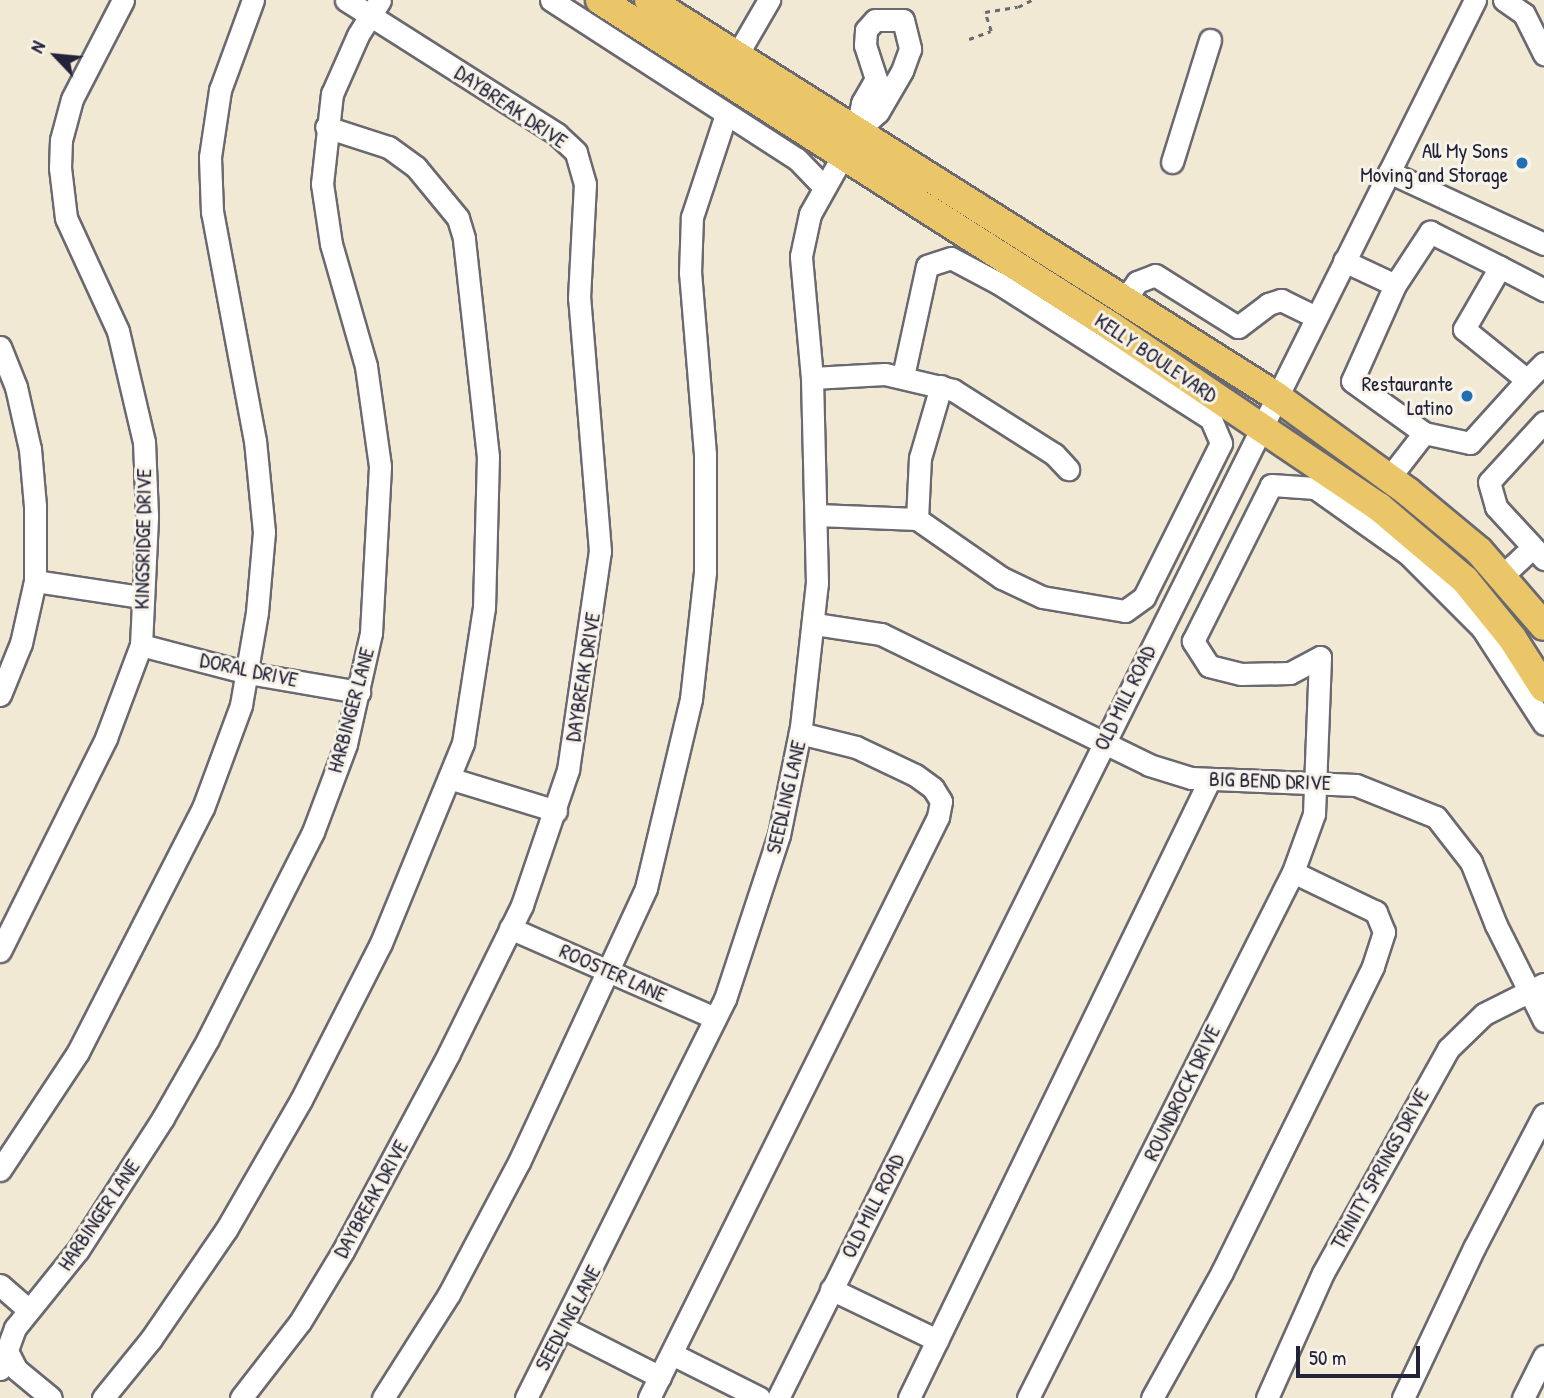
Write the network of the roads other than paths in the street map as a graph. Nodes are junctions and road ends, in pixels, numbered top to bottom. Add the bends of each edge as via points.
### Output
1 (123, 0) edge
2 (253, 0) edge
3 (346, 0) edge
4 (551, 0) edge
5 (600, 0) edge
6 (649, 0) edge
7 (769, 0) edge
8 (1475, 0) edge
9 (1503, 0) edge
10 (375, 7) edge
11 (1210, 40) dead end
12 (1544, 54) edge
13 (731, 66) junction
14 (726, 114) junction
15 (326, 127) junction
16 (851, 143) junction
17 (1172, 162) dead end
18 (1389, 172) junction
19 (823, 186) junction
20 (1544, 244) edge
21 (1345, 261) junction
22 (1500, 267) junction
23 (1395, 285) junction
24 (1544, 290) edge
25 (1122, 303) junction
26 (1316, 317) junction
27 (0, 347) edge
28 (1544, 363) edge
29 (903, 376) junction
30 (813, 378) junction
31 (1527, 380) junction
32 (941, 386) junction
33 (1276, 396) junction
34 (1544, 422) edge
35 (1259, 428) junction
36 (1424, 433) junction
37 (1068, 469) dead end
38 (1389, 478) junction
39 (817, 514) junction
40 (917, 519) junction
41 (1538, 553) edge
42 (1502, 576) junction
43 (35, 581) junction
44 (141, 597) junction
45 (815, 624) junction
46 (1544, 626) edge
47 (141, 645) junction
48 (248, 673) junction
49 (1544, 688) edge
50 (359, 692) junction
51 (0, 695) edge
52 (1544, 724) edge
53 (800, 733) junction
54 (1104, 742) junction
55 (449, 778) junction
56 (1210, 779) junction
57 (1318, 782) junction
58 (556, 811) junction
59 (1293, 872) junction
60 (510, 928) junction
61 (0, 951) edge
62 (610, 972) junction
63 (1538, 988) edge
64 (715, 1018) junction
65 (1544, 1021) edge
66 (1544, 1114) edge
67 (0, 1170) edge
68 (0, 1285) edge
69 (831, 1289) junction
70 (29, 1310) junction
71 (562, 1327) junction
72 (937, 1340) junction
73 (672, 1354) junction
74 (1544, 1356) edge
75 (3, 1360) edge
76 (660, 1377) junction
77 (51, 1398) edge
78 (103, 1398) edge
79 (241, 1398) edge
80 (383, 1398) edge
81 (526, 1398) edge
82 (649, 1398) edge
83 (760, 1398) edge
84 (778, 1398) edge
85 (909, 1398) edge
86 (1028, 1398) edge
87 (1152, 1398) edge
88 (1267, 1398) edge
89 (1403, 1398) edge
90 (1524, 1398) edge

1 - 44 street, KINGSRIDGE DRIVE via 72,99 61,140 60,168 66,218 118,331 144,442 147,516
2 - 48 street via 220,90 211,157 212,212 256,441 264,532
3 - 10 street, DAYBREAK DRIVE
4 - 14 street
5 - 13 main road, KELLY BOULEVARD
6 - 13 main road, KELLY BOULEVARD
7 - 13 street
8 - 18 street, OLD MILL ROAD
9 - 12 street via 1524,14
10 - 15 street, HARBINGER LANE via 332,94
10 - 58 street, DAYBREAK DRIVE via 557,135 576,152 584,168 579,298 600,551 582,690
11 - 17 street
13 - 16 main road, KELLY BOULEVARD
14 - 19 street via 797,159
14 - 62 street via 692,217 690,273 705,454 705,572 691,698 646,888
15 - 50 street, HARBINGER LANE via 322,184 331,244 366,366 380,466 371,632
15 - 55 street via 388,147 416,167 458,218 464,238 488,457 487,512 484,608 463,743
16 - 16 street via 878,112 902,71 910,50 903,20 875,20 866,30 865,45 876,79 862,103
16 - 19 street, SEEDLING LANE
16 - 25 main road, KELLY BOULEVARD
16 - 35 main road, KELLY BOULEVARD
18 - 20 street
18 - 21 street, OLD MILL ROAD
19 - 30 street, SEEDLING LANE via 810,214 801,256
21 - 23 street
21 - 26 street, OLD MILL ROAD
22 - 23 street via 1430,232
22 - 24 street
22 - 31 street via 1464,329
23 - 36 street via 1352,381
25 - 26 street via 1137,282 1155,275 1238,327 1268,304 1281,300
25 - 33 main road, KELLY BOULEVARD
26 - 33 street, OLD MILL ROAD
27 - 43 street via 16,387 30,449
28 - 31 street
29 - 30 street
29 - 32 street
29 - 40 street via 927,266 951,258 1000,284 1211,419 1221,443 1144,597 1125,611 1042,597 1002,578
30 - 39 street, SEEDLING LANE
31 - 36 street via 1470,443
32 - 37 street via 976,401 1054,454
32 - 40 street via 920,458
33 - 35 street, OLD MILL ROAD
33 - 38 main road, KELLY BOULEVARD
34 - 41 street via 1489,482 1496,507
35 - 49 main road, KELLY BOULEVARD via 1424,542 1465,579
35 - 54 street, OLD MILL ROAD
36 - 38 street
38 - 42 main road, KELLY BOULEVARD via 1479,551
39 - 40 street
39 - 45 street, SEEDLING LANE
41 - 42 street
42 - 46 main road, KELLY BOULEVARD
43 - 44 street
43 - 51 street via 21,643
44 - 47 street, KINGSRIDGE DRIVE
45 - 53 street, SEEDLING LANE
45 - 54 street, BIG BEND DRIVE via 881,634
47 - 48 street, DORAL DRIVE
47 - 61 street, KINGSRIDGE DRIVE via 106,738
48 - 50 street, DORAL DRIVE
48 - 67 street via 233,733 203,808 78,1052
50 - 70 street, HARBINGER LANE via 346,744 313,832 208,1039 123,1181
52 - 57 street, ROUNDROCK DRIVE via 1482,628 1446,587 1347,506 1315,488 1277,482 1265,492 1193,641 1209,666 1241,674 1290,673 1320,657
53 - 64 street, SEEDLING LANE via 779,835 755,917
53 - 73 street via 856,747 915,775 933,788 941,801 938,817
54 - 56 street, BIG BEND DRIVE via 1149,765
54 - 69 street, OLD MILL ROAD
55 - 58 street
55 - 78 street via 381,943 301,1100 226,1230 151,1339
56 - 57 street, BIG BEND DRIVE
56 - 72 street
57 - 59 street, ROUNDROCK DRIVE via 1314,814
57 - 63 street, BIG BEND DRIVE via 1356,785 1436,817 1471,862 1496,925
58 - 60 street, DAYBREAK DRIVE
59 - 86 street, ROUNDROCK DRIVE
59 - 87 street via 1376,912 1384,932 1373,966 1222,1272
60 - 62 street, ROOSTER LANE
60 - 79 street, DAYBREAK DRIVE via 344,1251 300,1322
62 - 64 street, ROOSTER LANE
62 - 80 street via 481,1234
63 - 65 street, BIG BEND DRIVE
63 - 88 street, TRINITY SPRINGS DRIVE via 1484,1014 1448,1049 1323,1273
64 - 71 street, SEEDLING LANE
66 - 89 street
68 - 70 street
69 - 72 street
69 - 84 street, OLD MILL ROAD
70 - 75 street, HARBINGER LANE via 15,1328
71 - 76 street
71 - 81 street, SEEDLING LANE
72 - 85 street
73 - 76 street
73 - 83 street
74 - 90 street
75 - 77 street
76 - 82 street

